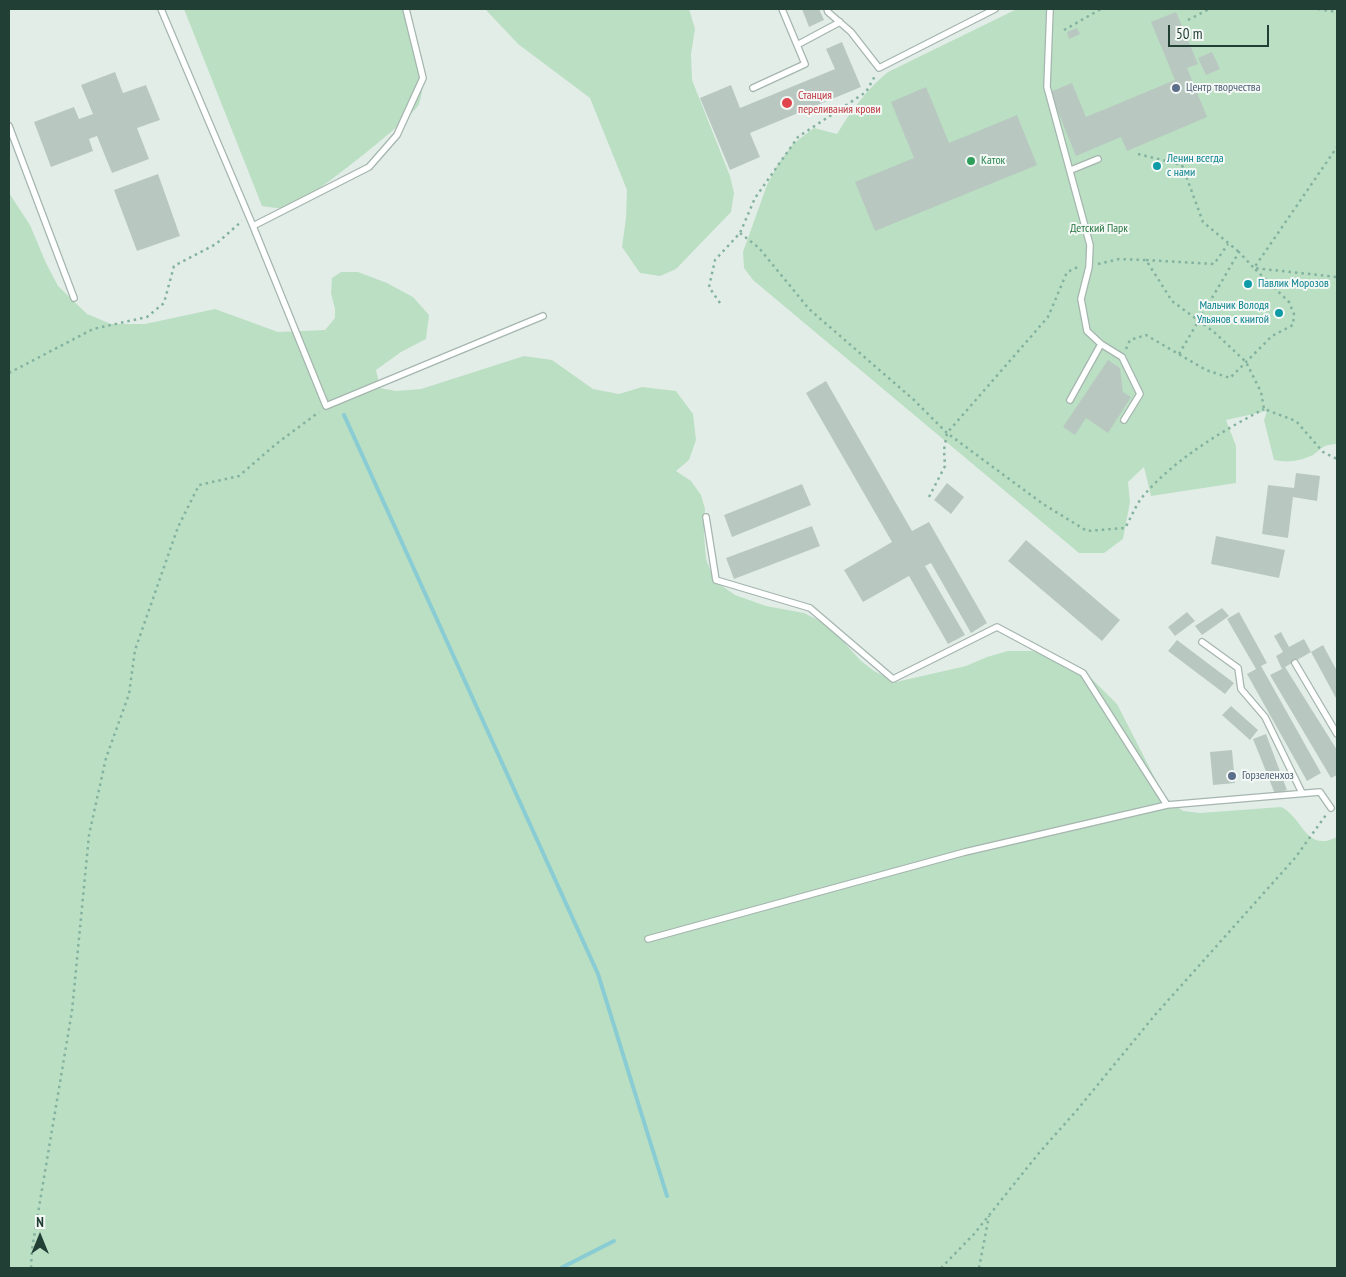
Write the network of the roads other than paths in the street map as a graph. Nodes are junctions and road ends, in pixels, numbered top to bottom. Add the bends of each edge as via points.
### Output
1 (161, 9) edge
2 (406, 9) edge
3 (782, 9) edge
4 (827, 9) edge
5 (995, 9) edge
6 (1050, 9) edge
7 (840, 22) junction
8 (797, 46) junction
9 (753, 88) dead end
10 (9, 126) edge
11 (1098, 158) dead end
12 (1071, 170) junction
13 (253, 226) junction
14 (74, 298) dead end
15 (543, 316) dead end
16 (1101, 344) junction
17 (1070, 400) dead end
18 (1124, 420) dead end
19 (706, 517) dead end
20 (1202, 642) dead end
21 (1295, 663) dead end
22 (1337, 734) edge
23 (1302, 793) junction
24 (1167, 805) junction
25 (1331, 808) road end
26 (648, 939) dead end

1 - 13 lane
2 - 13 lane via 423,78 397,135 369,167
3 - 8 lane
4 - 7 lane
5 - 7 lane via 879,68
6 - 12 lane via 1047,87
7 - 8 lane
8 - 9 lane via 805,64
10 - 14 lane
11 - 12 lane
12 - 16 lane via 1090,245 1090,267 1081,300 1087,331
13 - 15 lane via 326,406
16 - 17 lane
16 - 18 lane via 1122,357 1140,394
19 - 24 lane via 716,580 810,608 893,679 998,627 1083,673
20 - 23 lane via 1238,668 1241,689 1265,718
21 - 22 lane
23 - 24 lane
23 - 25 lane via 1320,792
24 - 26 lane via 965,852

